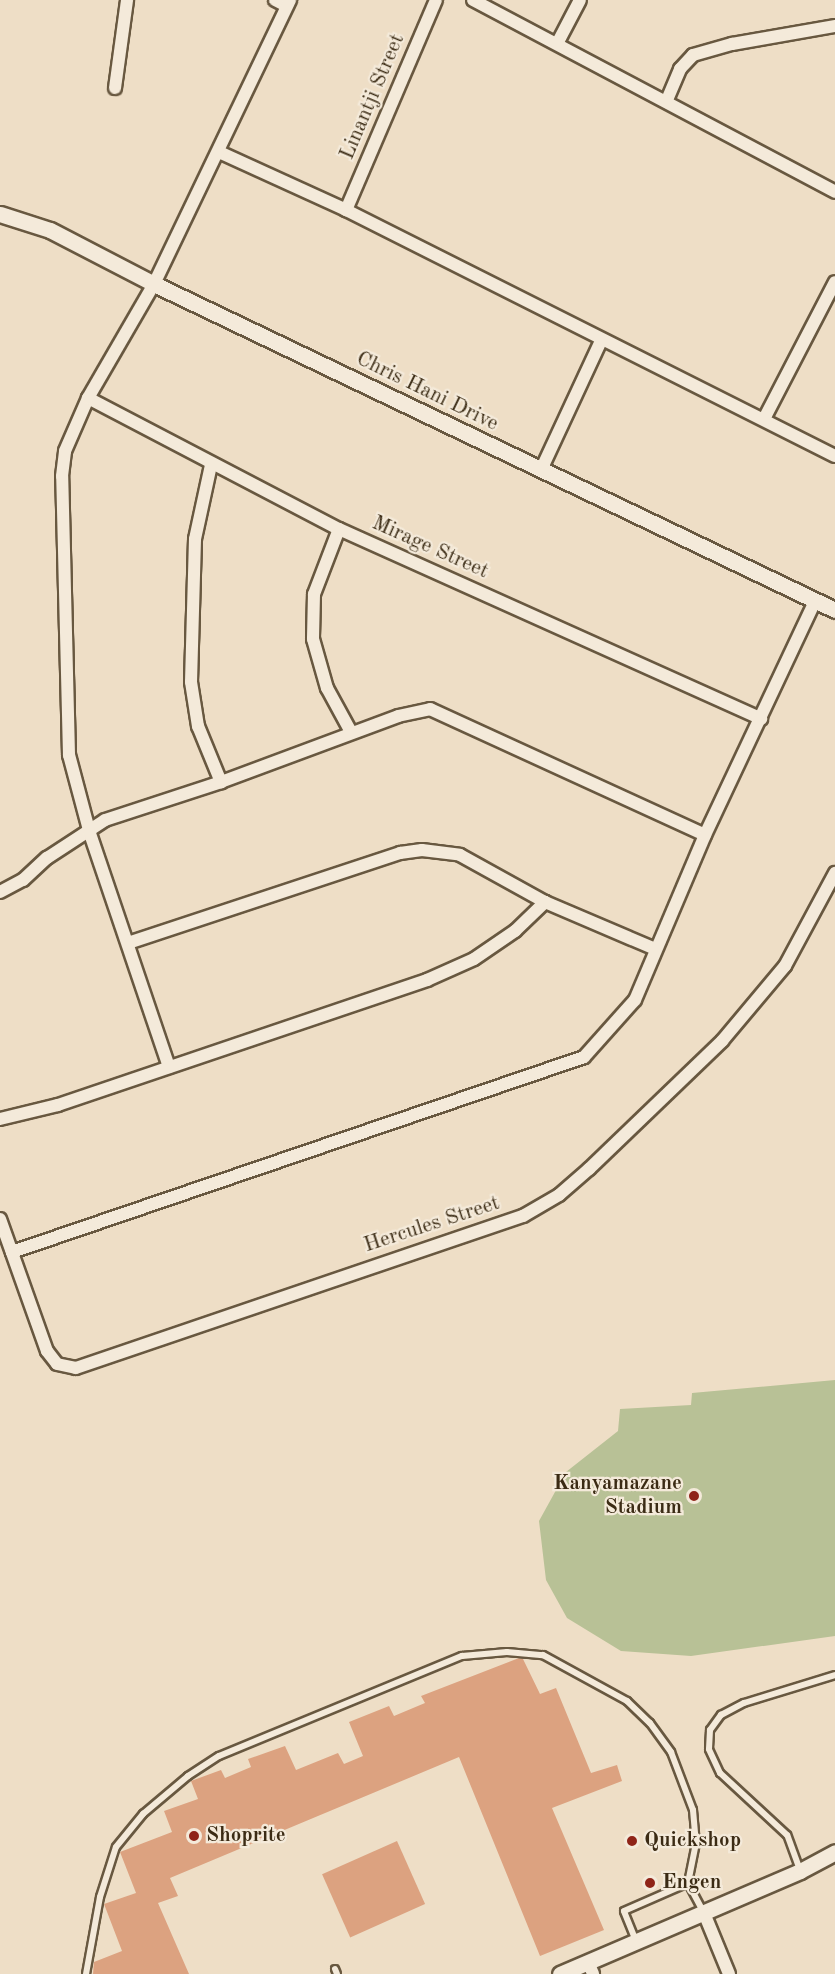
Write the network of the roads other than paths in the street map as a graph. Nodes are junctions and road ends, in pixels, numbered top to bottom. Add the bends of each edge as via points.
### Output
1 (127, 0) edge
2 (275, 0) edge
3 (436, 0) edge
4 (473, 0) edge
5 (580, 0) edge
6 (289, 3) edge
7 (835, 26) edge
8 (558, 42) junction
9 (115, 88) dead end
10 (667, 100) junction
11 (219, 152) junction
12 (835, 192) edge
13 (346, 210) junction
14 (0, 214) edge
15 (835, 282) edge
16 (153, 284) junction
17 (601, 340) junction
18 (88, 398) junction
19 (764, 419) junction
20 (835, 456) edge
21 (211, 465) junction
22 (541, 470) junction
23 (339, 529) junction
24 (815, 601) junction
25 (835, 610) edge
26 (761, 719) junction
27 (351, 732) junction
28 (221, 782) junction
29 (89, 830) junction
30 (705, 835) junction
31 (835, 873) edge
32 (0, 892) edge
33 (545, 902) junction
34 (128, 943) junction
35 (656, 949) junction
36 (169, 1067) junction
37 (0, 1119) edge
38 (0, 1219) edge
39 (12, 1252) junction
40 (835, 1675) edge
41 (835, 1852) edge
42 (800, 1871) junction
43 (688, 1883) junction
44 (704, 1913) junction
45 (636, 1941) junction
46 (590, 1968) edge
47 (86, 1974) edge
48 (560, 1974) edge
49 (729, 1974) edge

1 - 9 street
2 - 6 street
3 - 13 street, Linantji Street
4 - 8 street
5 - 8 street
6 - 11 street
7 - 10 street via 693,55 680,69
8 - 10 street
10 - 12 street
11 - 13 street
11 - 16 street
13 - 17 street
14 - 16 street, Chris Hani Drive via 50,230
15 - 19 street
16 - 18 street
16 - 22 street, Chris Hani Drive
17 - 19 street
17 - 22 street
18 - 21 street, Mirage Street
18 - 29 street via 65,452 61,500 69,755
19 - 20 street
21 - 23 street, Mirage Street
21 - 28 street via 195,539 191,682 198,726
22 - 24 street, Chris Hani Drive
23 - 26 street, Mirage Street
23 - 27 street via 314,594 313,639 327,688
24 - 25 street, Chris Hani Drive
24 - 26 street
26 - 30 street
27 - 28 street
27 - 30 street via 417,710 445,713
28 - 29 street via 124,812
29 - 32 street via 23,880
29 - 34 street
30 - 35 street
31 - 39 street, Hercules Street via 785,966 722,1041 589,1169 559,1195 523,1216 76,1368 57,1364 48,1351
33 - 34 street via 460,855 422,850 400,853
33 - 35 street
33 - 36 street via 515,931 482,954 436,976
34 - 36 street
35 - 39 street via 634,1000 584,1057
36 - 37 street via 58,1105
38 - 39 street, Hercules Street
40 - 42 lane via 744,1703 721,1714 710,1730 709,1749 720,1773 787,1835
41 - 42 street
42 - 44 street
43 - 44 lane
43 - 45 lane via 624,1911
43 - 47 lane via 696,1843 693,1810 671,1752 650,1722 627,1701 543,1655 507,1652 462,1656 219,1756 142,1814 116,1846 109,1864
44 - 45 street
44 - 49 street
45 - 46 street
46 - 48 street

